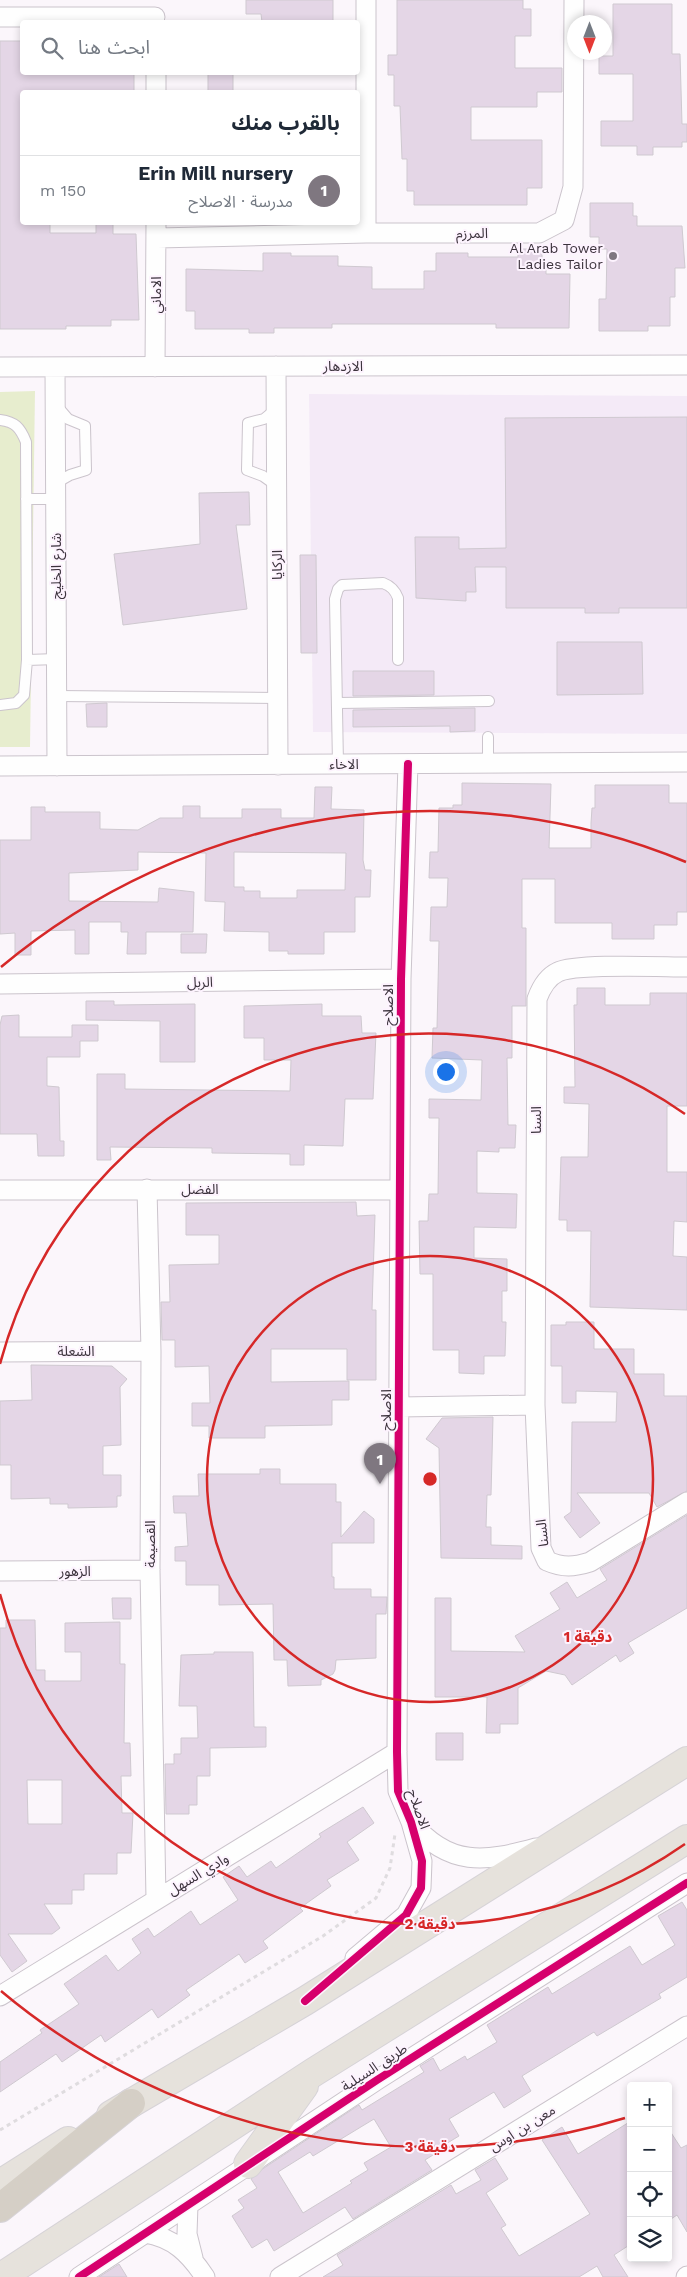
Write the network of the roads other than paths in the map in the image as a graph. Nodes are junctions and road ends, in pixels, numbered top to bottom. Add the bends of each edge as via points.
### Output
1 (366, 0) edge
2 (574, 0) edge
3 (155, 13) edge
4 (0, 17) edge
5 (156, 75) edge
6 (156, 90) edge
7 (157, 230) edge
8 (366, 232) junction
9 (687, 365) edge
10 (276, 366) junction
11 (0, 367) edge
12 (55, 367) junction
13 (156, 367) junction
14 (56, 405) junction
15 (277, 408) junction
16 (0, 420) edge
17 (277, 486) junction
18 (56, 491) junction
19 (26, 499) junction
20 (57, 659) junction
21 (27, 660) junction
22 (398, 660) dead end
23 (57, 696) junction
24 (278, 698) junction
25 (489, 701) dead end
26 (338, 702) junction
27 (0, 705) edge
28 (488, 737) dead end
29 (687, 762) edge
30 (488, 763) junction
31 (278, 764) junction
32 (338, 764) junction
33 (408, 764) junction
34 (0, 766) edge
35 (57, 766) junction
36 (687, 967) edge
37 (401, 980) junction
38 (0, 984) edge
39 (147, 1189) junction
40 (0, 1190) edge
41 (400, 1190) junction
42 (151, 1351) junction
43 (0, 1352) edge
44 (535, 1405) junction
45 (399, 1407) junction
46 (687, 1502) edge
47 (150, 1570) junction
48 (0, 1571) edge
49 (397, 1752) junction
50 (687, 1761) edge
51 (403, 1827) junction
52 (687, 1838) edge
53 (560, 1841) junction
54 (687, 1883) edge
55 (156, 1899) junction
56 (0, 1996) edge
57 (305, 2001) junction
58 (687, 2026) edge
59 (314, 2072) junction
60 (131, 2103) junction
61 (248, 2164) junction
62 (0, 2184) edge
63 (188, 2205) junction
64 (0, 2208) edge
65 (145, 2233) junction
66 (200, 2269) edge
67 (1, 2277) edge
68 (79, 2277) edge
69 (280, 2277) edge

1 - 8 street
2 - 8 street, المرزم via 573,187 564,220 539,233
3 - 4 street
5 - 6 street
7 - 8 street, المرزم
7 - 13 street, الاماني
9 - 10 street, الازدهار
10 - 13 street, الازدهار
10 - 15 street, الركايا
11 - 12 street, الازدهار
12 - 13 street, الازدهار
12 - 14 street, شارع الخليج
14 - 18 street, شارع الخليج
14 - 18 lane via 68,419 85,426 86,470 70,475
15 - 17 street, الركايا
15 - 17 lane via 264,419 248,423 248,470
16 - 19 lane via 13,422 26,442
17 - 24 street, الركايا
18 - 19 lane
18 - 20 street, شارع الخليج
19 - 21 lane
20 - 21 lane
20 - 23 street, شارع الخليج
21 - 27 lane via 24,694 16,703
22 - 26 lane via 396,592 383,584 342,585 335,599
23 - 24 lane
23 - 35 street, شارع الخليج
24 - 31 street, الركايا
25 - 26 lane
26 - 32 lane
28 - 30 lane
29 - 30 street, الاخاء
30 - 33 street, الاخاء
31 - 32 street, الاخاء
31 - 35 street, الاخاء
32 - 33 street, الاخاء
33 - 37 street, الاصلاح
34 - 35 street, الاخاء
36 - 44 street, السنا via 579,968 558,972 543,984 537,999
37 - 38 street, الربل
37 - 41 street, الاصلاح
39 - 40 street, الفضل
39 - 41 street, الفضل
39 - 42 street, القصيمة
41 - 45 street, الاصلاح
42 - 43 street, الشعلة
42 - 47 street, القصيمة
44 - 45 street
44 - 46 street, السنا via 541,1548 547,1561 560,1567 590,1562
45 - 49 street, الاصلاح
47 - 48 street, الزهور
47 - 55 street, القصيمة
49 - 51 street, الاصلاح
49 - 55 street, وادي السهل
50 - 53 main road
51 - 53 street, الاصلاح via 421,1833 443,1850 478,1860 499,1858
51 - 57 street, الاصلاح via 422,1861 421,1888 406,1914
52 - 59 main road, طريق السيلية
53 - 57 main road
54 - 61 street, طريق السيلية
55 - 56 street, وادي السهل
57 - 60 main road
58 - 69 street, معن بن اوس
59 - 61 main road
59 - 67 main road, طريق السيلية
60 - 62 main road
60 - 64 highway
61 - 63 street, طريق السيلية
63 - 65 street, طريق السيلية
63 - 66 street via 187,2234
65 - 66 street via 178,2245
65 - 68 street, طريق السيلية

